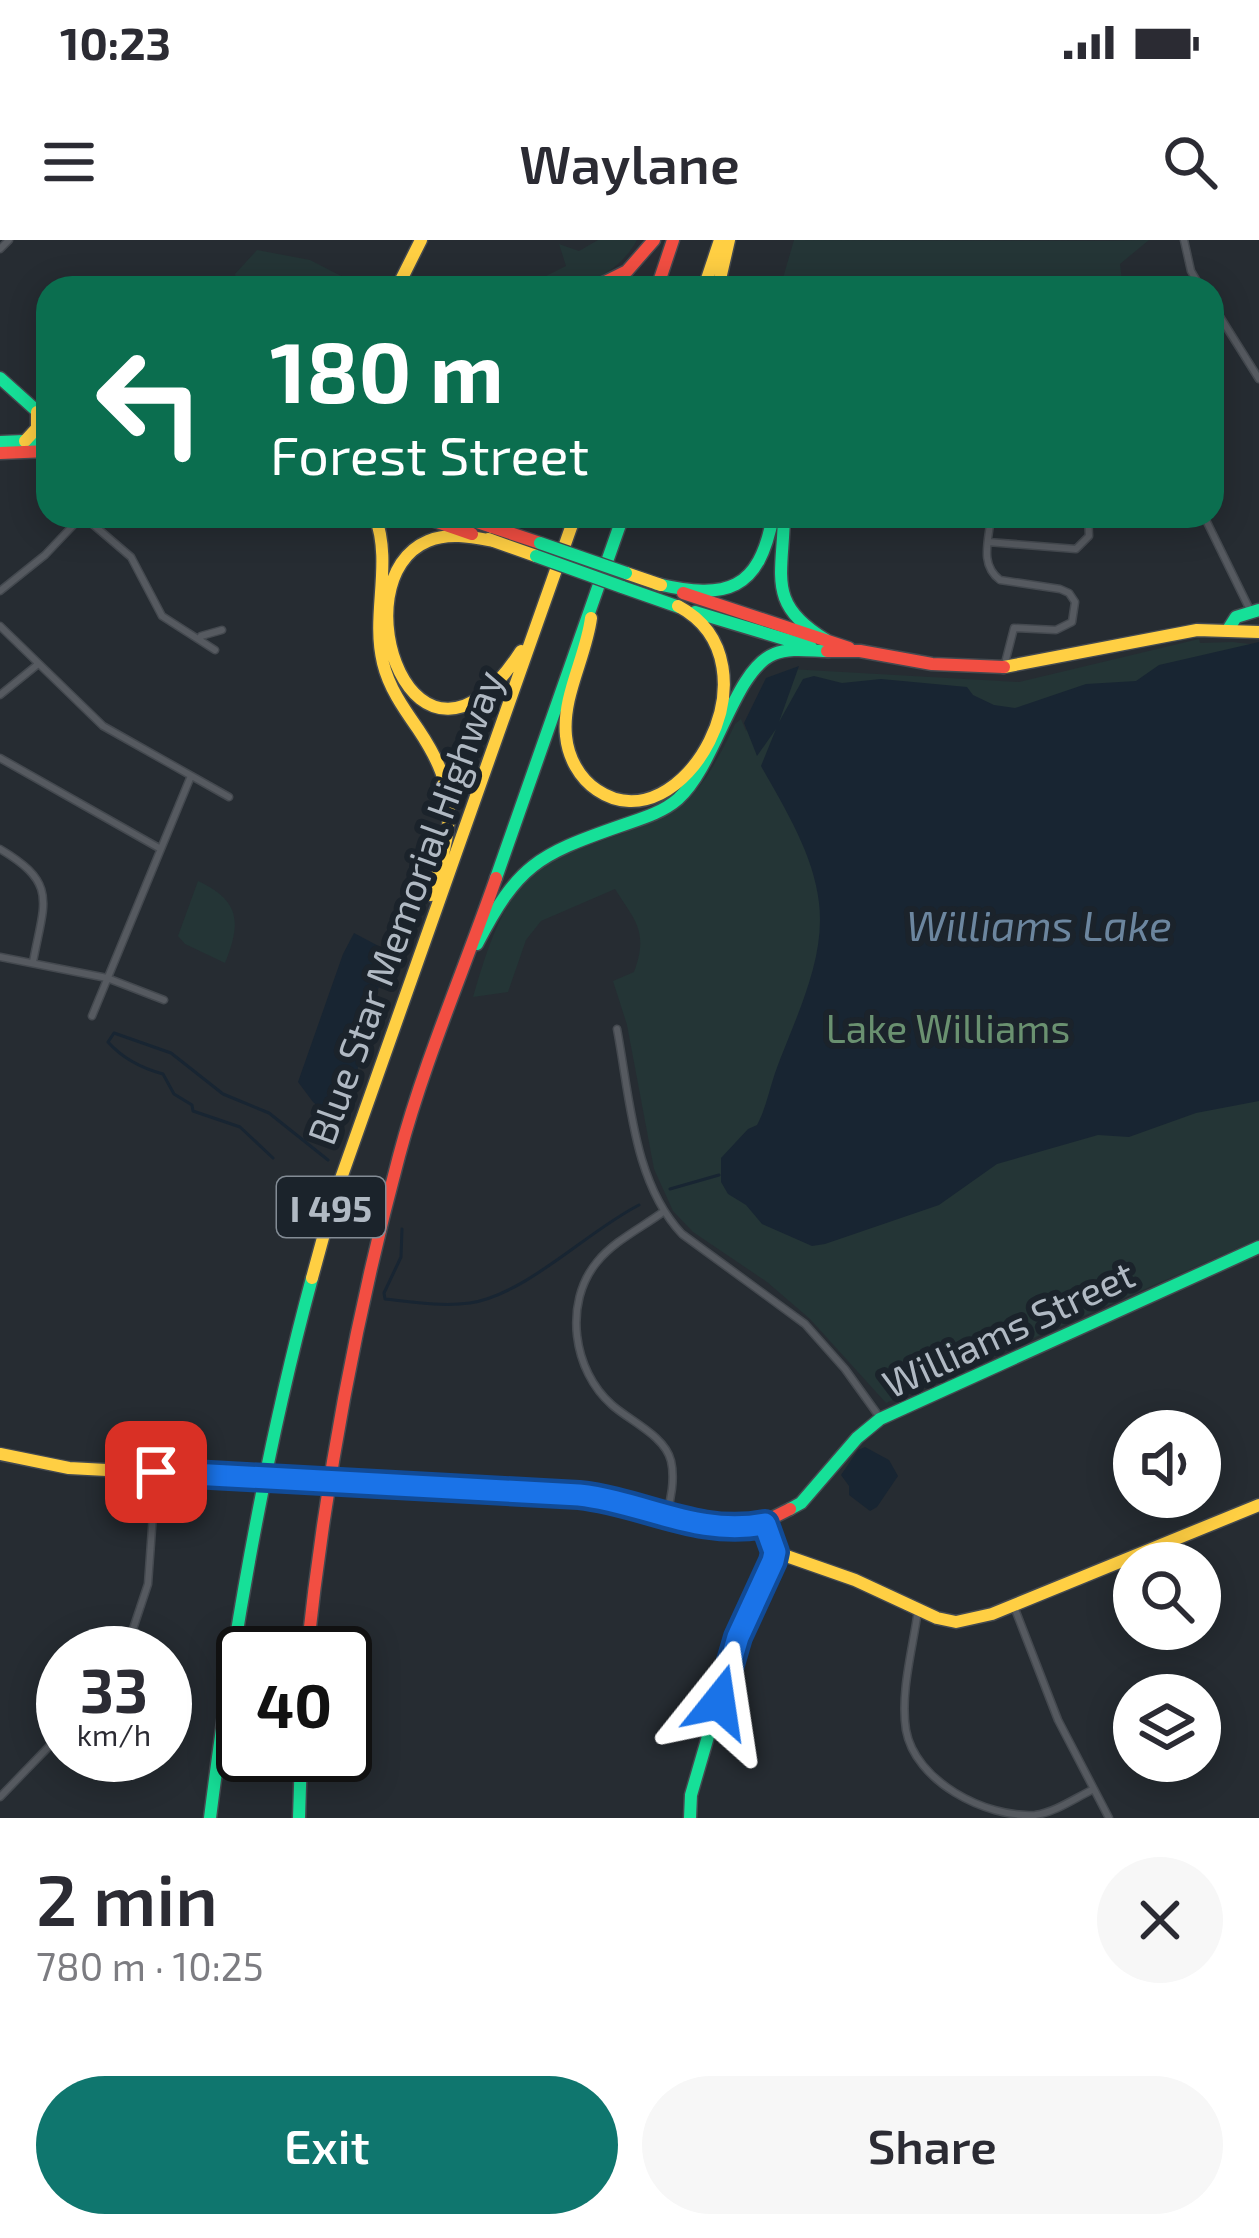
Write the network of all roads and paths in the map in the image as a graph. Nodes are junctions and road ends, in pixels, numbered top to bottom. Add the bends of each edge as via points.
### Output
1 (9, 240) edge
2 (421, 240) edge
3 (654, 240) edge
4 (673, 240) edge
5 (720, 240) edge
6 (729, 240) edge
7 (1184, 240) edge
8 (0, 249) edge
9 (403, 276) edge
10 (617, 276) edge
11 (661, 276) edge
12 (708, 276) edge
13 (721, 276) edge
14 (1194, 276) edge
15 (1224, 323) edge
16 (0, 378) edge
17 (1259, 379) edge
18 (36, 411) edge
19 (36, 431) edge
20 (25, 441) junction
21 (36, 441) edge
22 (0, 442) edge
23 (36, 452) edge
24 (0, 453) edge
25 (71, 528) edge
26 (97, 528) edge
27 (378, 528) edge
28 (468, 528) edge
29 (481, 528) edge
30 (487, 528) edge
31 (570, 528) edge
32 (619, 528) edge
33 (770, 528) edge
34 (784, 528) edge
35 (990, 528) edge
36 (1089, 528) edge
37 (1210, 528) edge
38 (492, 534) junction
39 (988, 542) junction
40 (624, 580) junction
41 (657, 584) junction
42 (0, 591) edge
43 (592, 599) junction
44 (678, 606) junction
45 (1255, 611) edge
46 (538, 619) junction
47 (0, 626) edge
48 (1229, 628) junction
49 (222, 630) dead end
50 (1259, 632) edge
51 (198, 637) junction
52 (827, 646) junction
53 (215, 650) dead end
54 (38, 665) junction
55 (1004, 667) junction
56 (0, 695) edge
57 (0, 758) edge
58 (190, 776) junction
59 (229, 796) dead end
60 (158, 848) junction
61 (0, 849) edge
62 (0, 957) edge
63 (33, 962) junction
64 (107, 978) junction
65 (455, 988) junction
66 (164, 1000) dead end
67 (397, 1013) junction
68 (92, 1016) dead end
69 (616, 1029) dead end
70 (663, 1212) junction
71 (1259, 1247) edge
72 (880, 1418) junction
73 (0, 1454) edge
74 (156, 1472) junction
75 (1259, 1505) edge
76 (666, 1516) junction
77 (765, 1524) junction
78 (775, 1552) junction
79 (1013, 1604) junction
80 (918, 1610) junction
81 (134, 1626) edge
82 (310, 1626) edge
83 (36, 1760) edge
84 (300, 1782) edge
85 (1094, 1789) junction
86 (0, 1797) edge
87 (210, 1818) edge
88 (299, 1818) edge
89 (690, 1818) edge
90 (1109, 1818) edge

1 - 8 street
2 - 9 main road
3 - 10 main road
4 - 11 main road
5 - 12 main road
6 - 13 main road
7 - 14 street
15 - 17 street
16 - 18 main road
19 - 20 main road
20 - 21 main road
20 - 22 main road
23 - 24 main road
25 - 42 street
26 - 51 street via 130,557 162,616
27 - 67 main road via 383,663 451,803
28 - 38 main road
29 - 38 main road
30 - 38 main road
31 - 46 main road, Blue Star Memorial Highway / I 495
32 - 43 main road, Blue Star Memorial Highway / I 495
33 - 41 main road via 762,562 737,587 707,593
34 - 52 main road via 783,605
35 - 39 street
36 - 39 street via 1076,549
37 - 45 street
38 - 40 main road, bridge
38 - 46 main road via 433,538 403,563 388,626 400,679 430,703 469,705 508,669
39 - 55 street via 986,558 1000,580 1060,590 1075,602 1064,628 1014,628
40 - 41 main road
40 - 44 main road
41 - 52 main road
43 - 44 main road via 566,741 587,785 626,802 680,782 720,706 716,640
43 - 65 main road, Blue Star Memorial Highway / I 495
44 - 52 main road
45 - 48 main road via 1236,616
46 - 67 main road, Blue Star Memorial Highway / I 495
47 - 54 street
48 - 50 main road
48 - 55 main road
49 - 51 street
51 - 53 street
52 - 55 main road
52 - 65 main road via 777,652 754,667 706,768 667,808 527,864
54 - 56 street
54 - 58 street via 103,726
57 - 60 street
58 - 59 street
58 - 60 street
60 - 64 street
61 - 63 street via 32,868 41,887
62 - 63 street
63 - 64 street
64 - 66 street
64 - 68 street
65 - 82 main road, Blue Star Memorial Highway / I 495 via 412,1110 359,1312
67 - 87 main road, Blue Star Memorial Highway / I 495 via 342,1171 280,1400 233,1638
69 - 70 street via 650,1187
70 - 72 street via 805,1324
70 - 76 street via 596,1263 576,1325 596,1389 666,1450
71 - 72 main road, Williams Street
72 - 77 main road, Williams Street via 810,1494
73 - 74 main road
74 - 76 main road, bridge via 590,1496
74 - 81 street via 148,1584
75 - 79 main road
76 - 77 main road via 708,1527
77 - 78 main road
78 - 80 main road
78 - 89 main road via 731,1655
79 - 80 main road via 956,1622
79 - 85 street
80 - 85 street via 905,1724 931,1778 1014,1815 1040,1814
83 - 86 street
84 - 88 main road
85 - 90 street

